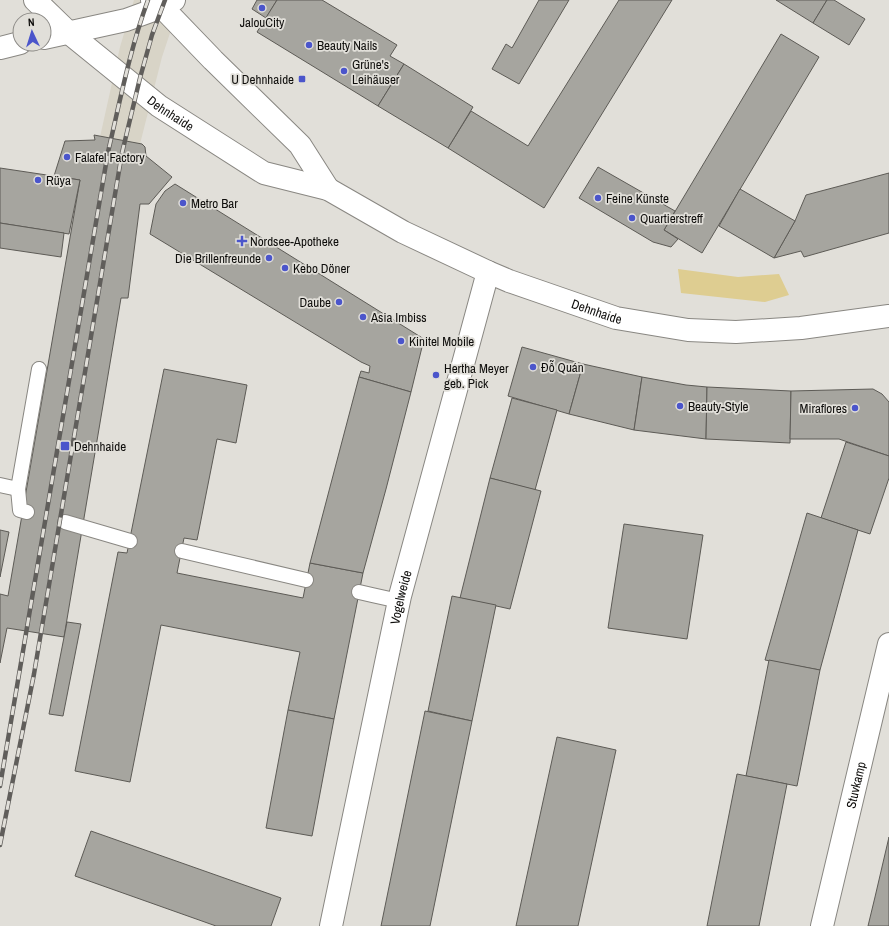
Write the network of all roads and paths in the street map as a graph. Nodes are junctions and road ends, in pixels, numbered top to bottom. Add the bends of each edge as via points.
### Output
1 (35, 0) edge
2 (163, 2) edge
3 (69, 33) junction
4 (52, 36) edge
5 (12, 45) edge
6 (0, 48) edge
7 (328, 189) junction
8 (488, 272) junction
9 (889, 316) edge
10 (39, 369) dead end
11 (0, 484) edge
12 (18, 489) junction
13 (27, 512) dead end
14 (65, 522) dead end
15 (130, 540) dead end
16 (182, 551) dead end
17 (306, 580) dead end
18 (359, 592) dead end
19 (399, 601) junction
20 (889, 644) edge
21 (331, 926) edge
22 (822, 926) edge

1 - 3 main road, Dehnhaide
2 - 3 main road via 126,20
2 - 7 main road, Dehnhaide via 213,60 300,146
3 - 4 main road
3 - 7 main road, Dehnhaide via 159,106 264,173
5 - 6 main road
7 - 8 main road, Dehnhaide via 403,232
8 - 9 main road, Dehnhaide via 616,318 688,330 736,332 801,328
8 - 19 main road, Vogelweide
10 - 12 lane
11 - 12 lane
12 - 13 lane via 20,510
14 - 15 lane
16 - 17 lane
18 - 19 lane
19 - 21 main road, Vogelweide
20 - 22 main road, Stuvkamp

